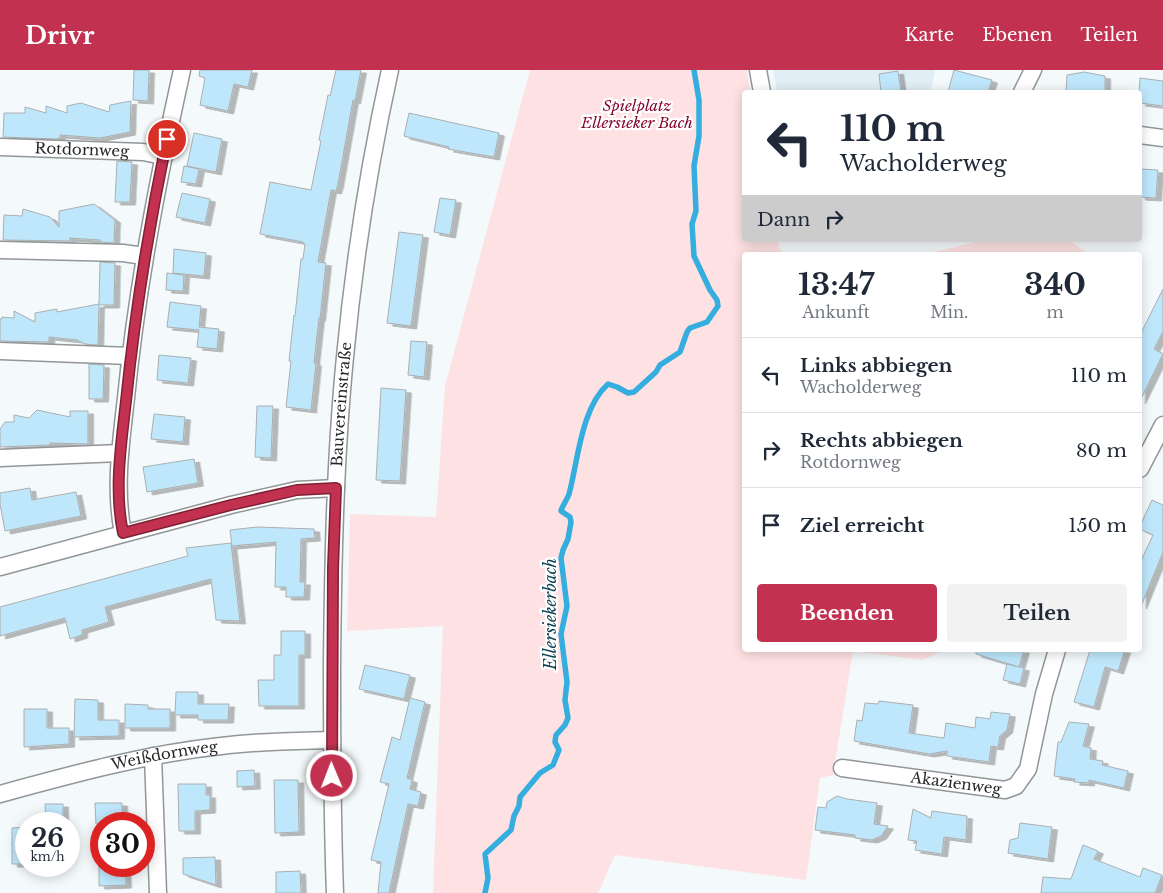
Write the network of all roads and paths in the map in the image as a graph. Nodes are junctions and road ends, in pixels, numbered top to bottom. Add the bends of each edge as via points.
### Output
1 (182, 70) edge
2 (390, 70) edge
3 (758, 70) edge
4 (1033, 70) edge
5 (762, 90) edge
6 (1023, 90) edge
7 (1142, 136) edge
8 (1163, 138) edge
9 (0, 146) edge
10 (163, 156) junction
11 (0, 250) edge
12 (144, 256) junction
13 (0, 351) edge
14 (130, 356) junction
15 (1163, 425) edge
16 (120, 453) junction
17 (0, 458) edge
18 (1142, 465) edge
19 (336, 488) junction
20 (123, 533) junction
21 (0, 567) edge
22 (1056, 652) edge
23 (332, 740) junction
24 (154, 756) junction
25 (842, 768) dead end
26 (0, 794) edge
27 (158, 893) edge
28 (335, 893) edge

1 - 10 street
2 - 19 street, Bauvereinstraße via 373,147 358,247 344,358
3 - 5 street
4 - 6 street
7 - 8 street
9 - 10 street, Rotdornweg via 143,152
10 - 12 street
11 - 12 street
12 - 14 street
13 - 14 street
14 - 16 street
15 - 18 street
16 - 17 street
16 - 20 street via 119,511
19 - 20 street via 297,490
19 - 23 street, Bauvereinstraße
20 - 21 street
22 - 25 street, Akazienweg via 1028,769 1016,786 1005,790
23 - 24 street, Weißdornweg via 221,746
23 - 28 street, Bauvereinstraße
24 - 26 street, Weißdornweg via 85,770
24 - 27 street

